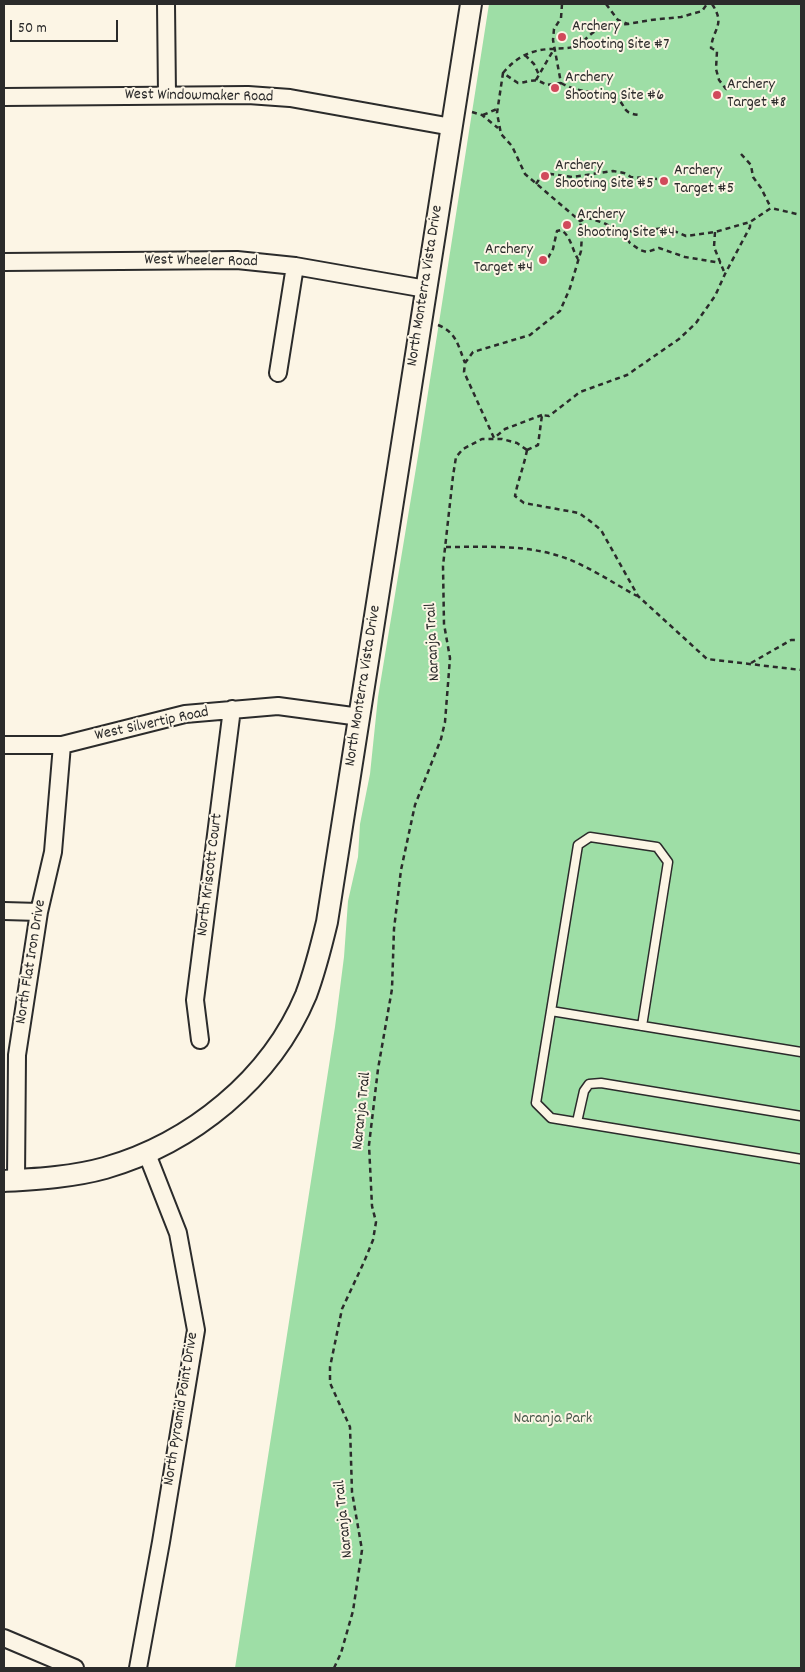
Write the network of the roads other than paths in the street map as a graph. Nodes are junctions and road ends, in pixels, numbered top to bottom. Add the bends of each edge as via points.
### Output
1 (166, 4) edge
2 (471, 4) edge
3 (167, 95) junction
4 (4, 97) edge
5 (452, 127) junction
6 (4, 262) edge
7 (294, 266) junction
8 (426, 289) junction
9 (278, 373) dead end
10 (232, 709) junction
11 (360, 717) junction
12 (4, 745) edge
13 (62, 745) junction
14 (4, 911) edge
15 (39, 912) junction
16 (551, 1012) junction
17 (642, 1026) junction
18 (200, 1040) dead end
19 (801, 1052) edge
20 (801, 1116) edge
21 (577, 1122) junction
22 (148, 1154) junction
23 (801, 1159) edge
24 (10, 1181) edge
25 (4, 1638) edge
26 (74, 1668) edge
27 (138, 1668) edge

1 - 3 street
2 - 5 street, North Monterra Vista Drive
3 - 4 street, West Windowmaker Road
3 - 5 street, West Windowmaker Road via 290,98
5 - 8 street, North Monterra Vista Drive
6 - 7 street, West Wheeler Road via 237,260
7 - 8 street, West Wheeler Road
7 - 9 street
8 - 11 street, North Monterra Vista Drive
10 - 11 street, West Silvertip Road via 278,706
10 - 13 street, West Silvertip Road via 185,714
10 - 18 street, North Kriscott Court via 195,1000
11 - 22 street, North Monterra Vista Drive via 327,922 305,996 286,1034 242,1089 180,1136
12 - 13 street, West Silvertip Road
13 - 15 street, North Flat Iron Drive via 53,852
14 - 15 street
15 - 24 street, North Flat Iron Drive via 18,1055
16 - 17 lane
16 - 17 lane via 578,845 590,837 657,847 668,862
16 - 21 lane via 536,1104 551,1118
17 - 19 lane
20 - 21 lane via 589,1084 584,1091
21 - 23 lane
22 - 24 street, North Monterra Vista Drive via 69,1175
22 - 27 street, North Pyramid Point Drive via 178,1233 196,1330
25 - 26 street

